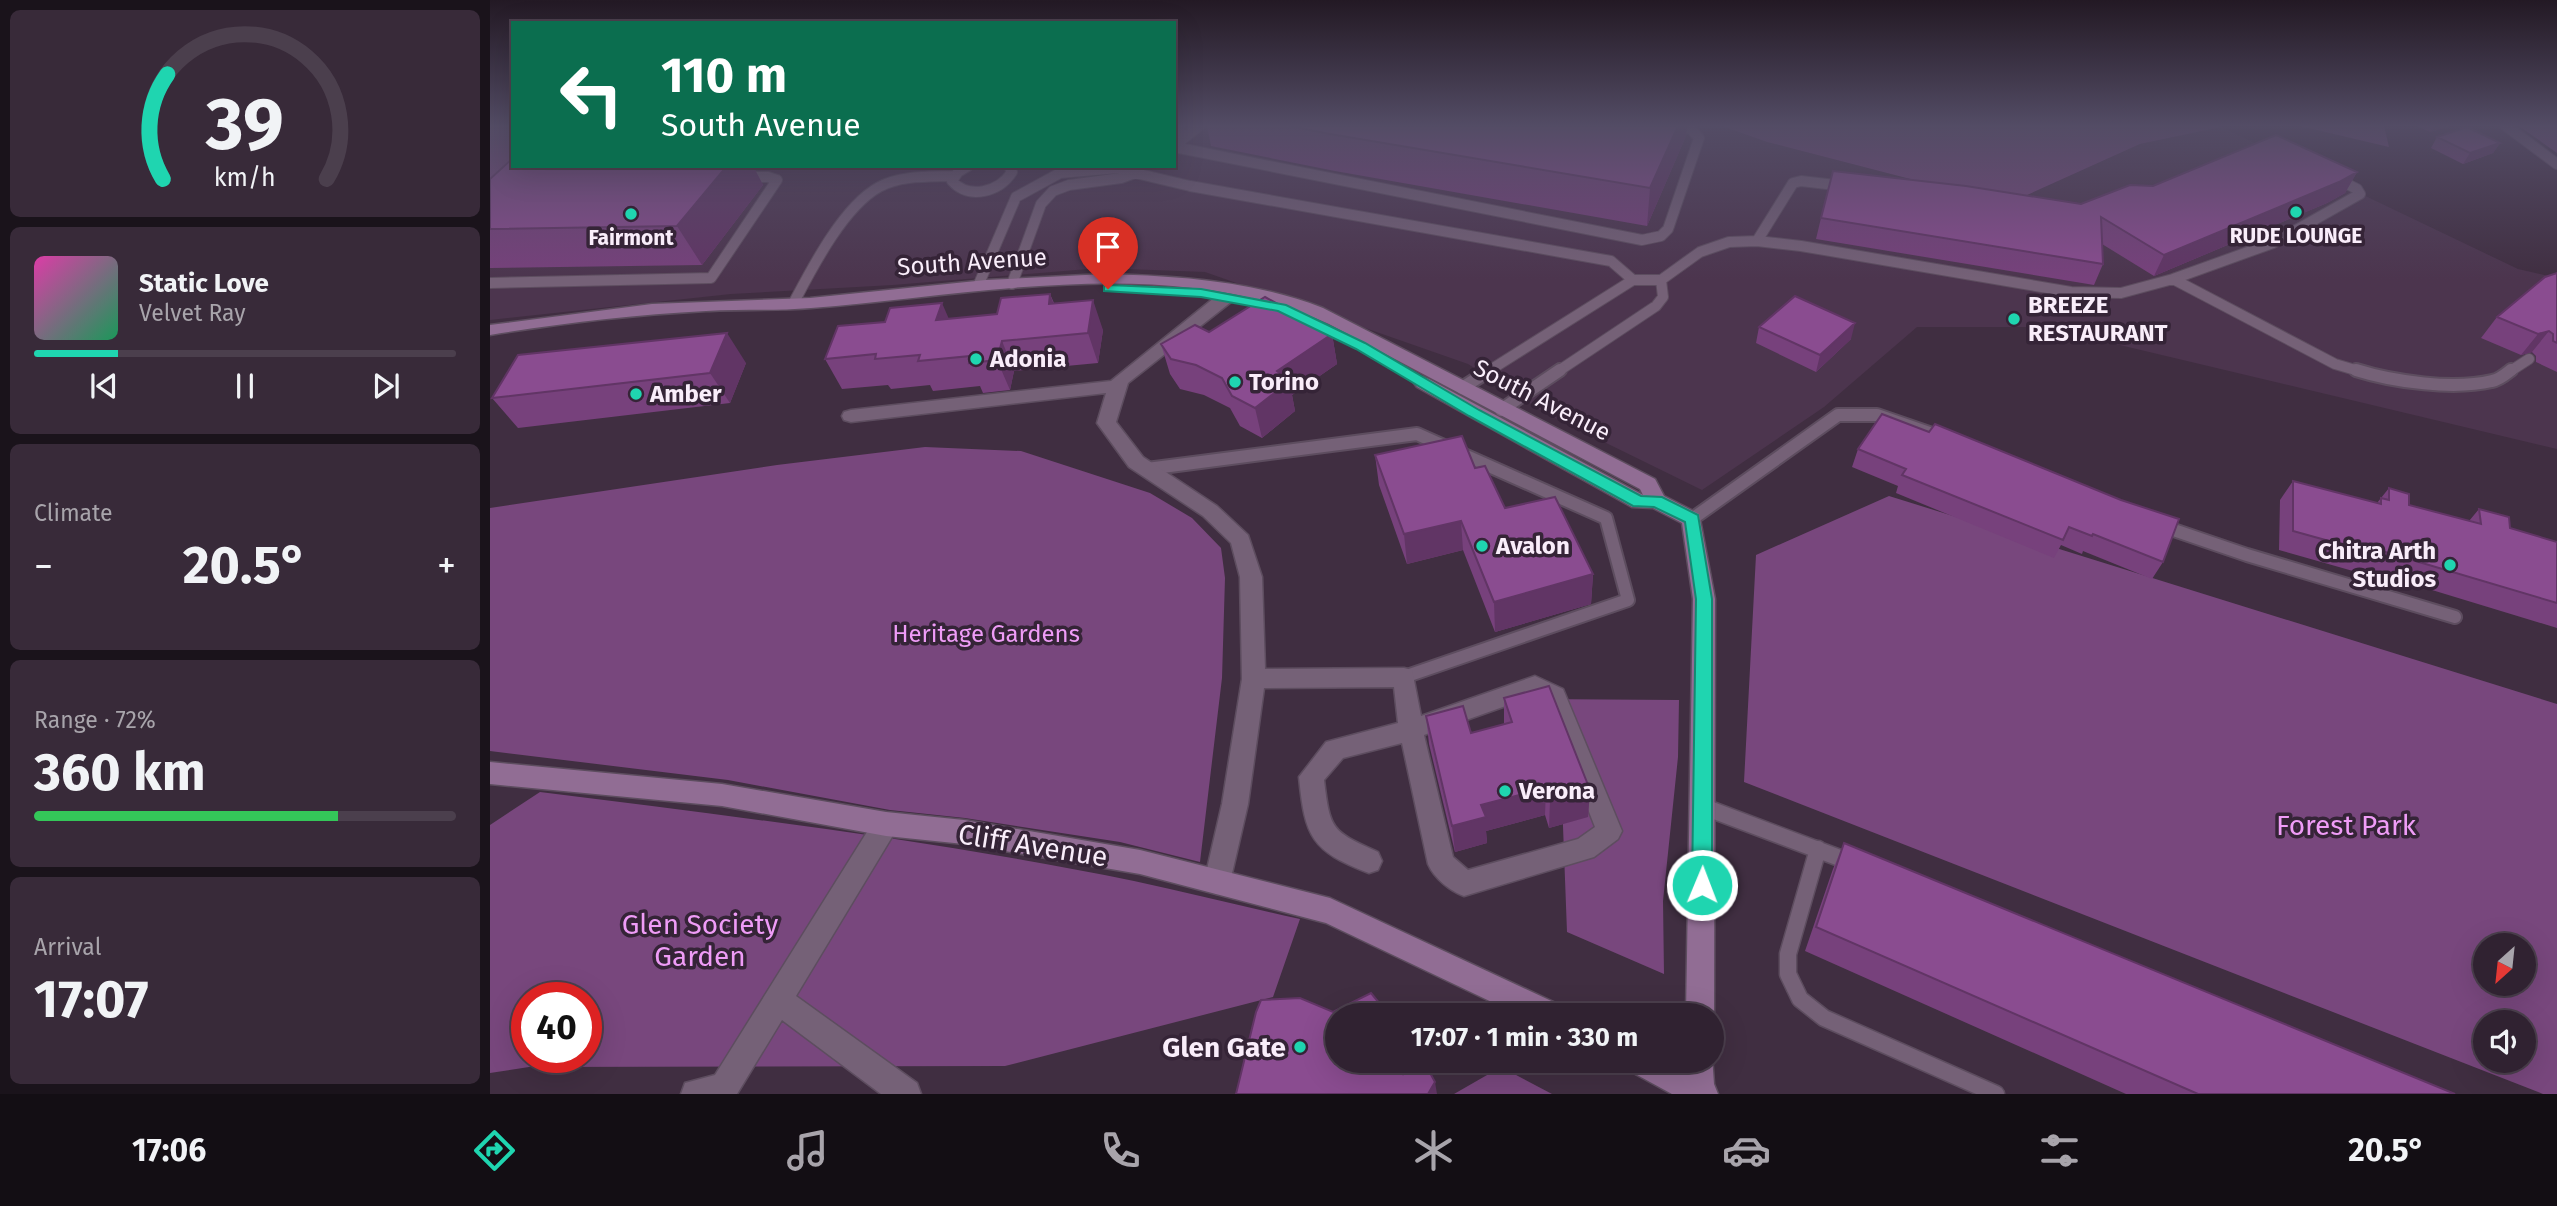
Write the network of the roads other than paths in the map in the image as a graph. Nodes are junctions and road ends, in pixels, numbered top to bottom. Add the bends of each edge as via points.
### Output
1 (768, 177) edge
2 (940, 177) edge
3 (954, 177) edge
4 (1010, 177) edge
5 (1053, 177) edge
6 (1123, 177) edge
7 (1150, 177) edge
8 (1329, 177) edge
9 (1686, 177) edge
10 (2332, 177) edge
11 (1856, 188) edge
12 (1757, 241) junction
13 (2173, 279) junction
14 (1633, 280) junction
15 (1661, 280) junction
16 (490, 283) edge
17 (1012, 285) junction
18 (978, 286) junction
19 (1225, 298) junction
20 (793, 304) junction
21 (490, 330) edge
22 (490, 341) edge
23 (2529, 359) dead end
24 (1118, 386) junction
25 (1462, 388) junction
26 (1501, 410) junction
27 (851, 416) dead end
28 (1952, 442) edge
29 (1147, 469) junction
30 (1656, 501) junction
31 (1692, 519) junction
32 (2150, 522) edge
33 (2455, 617) dead end
34 (1404, 677) junction
35 (1254, 679) junction
36 (1410, 730) junction
37 (490, 773) edge
38 (1704, 807) junction
39 (886, 824) junction
40 (1818, 849) junction
41 (1369, 861) dead end
42 (1870, 870) edge
43 (1217, 882) junction
44 (778, 1000) junction
45 (1525, 1003) edge
46 (1700, 1003) edge
47 (1662, 1073) edge
48 (1699, 1073) edge
49 (717, 1092) edge
50 (1700, 1093) edge
51 (906, 1094) edge
52 (1996, 1094) edge

1 - 16 lane via 777,180 711,278
2 - 20 lane via 899,180 861,200
3 - 4 lane via 954,186 960,189 988,190
5 - 18 lane via 1016,197
6 - 17 lane via 1069,185 1045,197
7 - 14 lane via 1611,261
8 - 9 lane via 1642,240 1661,236 1668,229
10 - 13 lane via 2360,194 2273,243
11 - 12 lane via 1793,183
12 - 13 lane via 2071,292 2121,293
12 - 15 lane via 1729,242 1700,252
13 - 23 lane via 2335,364 2392,381 2495,381
14 - 15 lane
14 - 25 lane
15 - 26 lane via 1663,297 1656,306
17 - 18 street, South Avenue
17 - 25 street, South Avenue via 1099,280 1188,284 1282,300 1324,316
18 - 20 street, South Avenue
19 - 22 street via 1085,287 609,323
19 - 24 street
19 - 30 street via 1293,313 1639,502
20 - 21 street, South Avenue via 573,317
24 - 27 street
24 - 29 street via 1106,423 1136,462
25 - 26 street, South Avenue
26 - 30 street, South Avenue via 1648,484
28 - 31 lane via 1890,416 1838,415
29 - 34 lane via 1417,434 1606,518 1628,600
29 - 35 street via 1210,511 1241,540 1251,577
30 - 31 street, South Avenue
31 - 38 street via 1704,599
32 - 33 lane
34 - 35 street
34 - 36 street
35 - 43 street via 1235,804
36 - 36 street via 1535,685 1555,696 1609,831 1585,849 1464,884 1441,864
36 - 41 street via 1335,749 1311,777 1316,818 1333,844
37 - 39 street, Cliff Avenue via 722,795
38 - 40 lane
38 - 46 street
39 - 43 street, Cliff Avenue via 964,832 1140,862
39 - 44 street
40 - 42 lane
40 - 52 lane via 1788,954 1788,974 1800,999 1824,1018
43 - 45 street, Cliff Avenue via 1330,911
44 - 49 street
44 - 51 street
47 - 50 street
48 - 50 street

